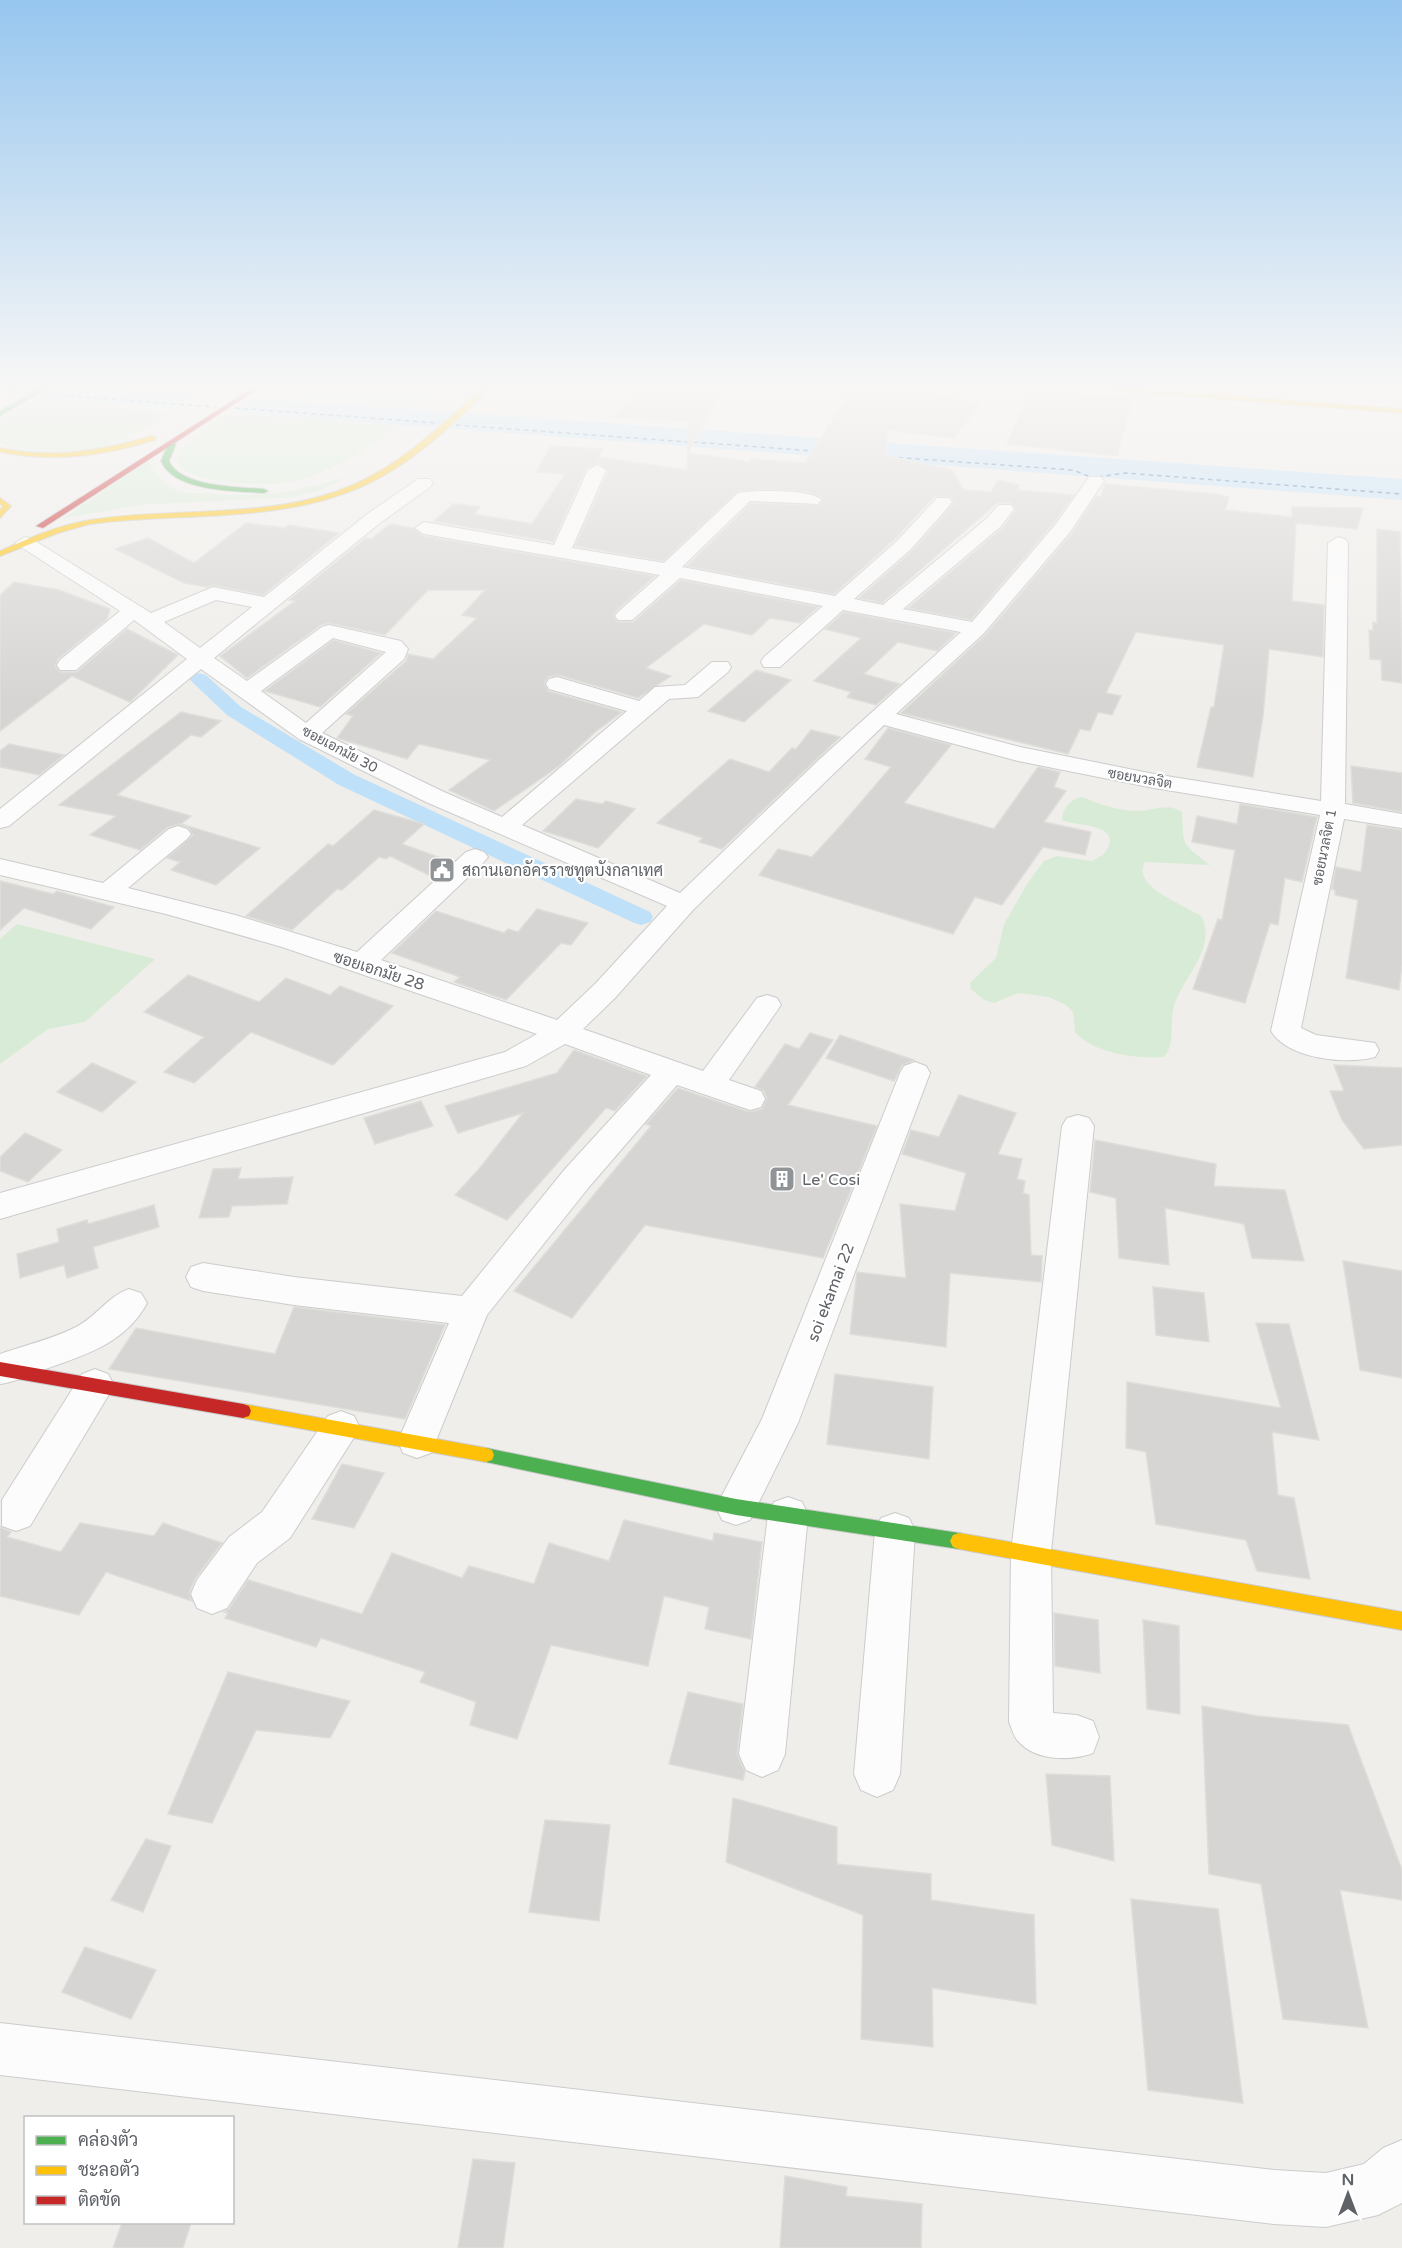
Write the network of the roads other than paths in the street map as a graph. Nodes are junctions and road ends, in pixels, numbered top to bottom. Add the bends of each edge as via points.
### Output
1 (70, 492) edge
2 (93, 492) edge
3 (335, 492) edge
4 (411, 492) edge
5 (587, 492) edge
6 (1088, 492) edge
7 (0, 500) edge
8 (812, 500) dead end
9 (943, 502) dead end
10 (1005, 509) dead end
11 (0, 516) edge
12 (29, 519) dead end
13 (424, 528) dead end
14 (25, 543) junction
15 (1338, 543) dead end
16 (0, 553) edge
17 (560, 554) junction
18 (671, 571) junction
19 (258, 602) dead end
20 (840, 604) junction
21 (887, 612) junction
22 (140, 616) junction
23 (625, 616) dead end
24 (977, 629) junction
25 (200, 658) junction
26 (772, 663) dead end
27 (68, 665) dead end
28 (720, 667) dead end
29 (557, 684) dead end
30 (248, 690) junction
31 (644, 709) junction
32 (881, 717) junction
33 (307, 734) junction
34 (1333, 810) junction
35 (0, 821) edge
36 (1402, 821) edge
37 (505, 827) junction
38 (178, 834) dead end
39 (475, 857) dead end
40 (0, 867) edge
41 (106, 892) junction
42 (684, 904) junction
43 (360, 964) junction
44 (767, 1005) dead end
45 (561, 1034) junction
46 (1364, 1050) dead end
47 (671, 1072) junction
48 (915, 1074) dead end
49 (709, 1084) junction
50 (750, 1099) dead end
51 (1078, 1126) dead end
52 (0, 1206) edge
53 (203, 1277) dead end
54 (129, 1303) dead end
55 (470, 1311) junction
56 (1, 1369) edge
57 (95, 1385) junction
58 (340, 1428) junction
59 (417, 1441) junction
60 (736, 1507) junction
61 (16, 1513) dead end
62 (788, 1515) junction
63 (895, 1531) junction
64 (1031, 1552) junction
65 (212, 1593) dead end
66 (1402, 1621) edge
67 (1077, 1737) dead end
68 (762, 1754) dead end
69 (877, 1774) dead end
70 (0, 2049) edge
71 (1402, 2167) edge

1 - 12 main road
2 - 16 main road
3 - 14 main road via 270,506 88,522
4 - 25 street
5 - 17 street
6 - 24 street via 1063,528
7 - 11 main road via 7,506
8 - 18 street via 744,497
9 - 20 street via 904,545
10 - 21 street
13 - 17 street
14 - 16 main road
14 - 22 street, ซอยเอกมัย 30
15 - 34 street, ซอยนวลจิต 1
17 - 18 street
18 - 20 street
18 - 23 street
19 - 22 street via 213,593 184,608
20 - 21 street
20 - 26 street
21 - 24 street
22 - 25 street, ซอยเอกมัย 30
22 - 27 street
24 - 32 street
25 - 30 street, ซอยเอกมัย 30
25 - 35 street
28 - 31 street via 690,692 666,691
29 - 31 street
30 - 33 street, ซอยเอกมัย 30
30 - 33 street via 329,631 397,649
31 - 37 street
32 - 34 street, ซอยนวลจิต via 1018,754
32 - 42 street
33 - 37 street, ซอยเอกมัย 30
34 - 36 street, ซอยนวลจิต
34 - 46 street, ซอยนวลจิต 1 via 1286,1031 1313,1046
37 - 42 street, ซอยเอกมัย 30
38 - 41 street
39 - 43 street
40 - 41 street, ซอยเอกมัย 28
41 - 43 street, ซอยเอกมัย 28 via 225,921
42 - 45 street
43 - 45 street, ซอยเอกมัย 28 via 504,1010
44 - 49 street
45 - 47 street, ซอยเอกมัย 28
45 - 52 street via 515,1059
47 - 49 street, ซอยเอกมัย 28
47 - 55 street via 577,1178
48 - 60 street, soi ekamai 22 via 779,1423
49 - 50 street, ซอยเอกมัย 28
51 - 64 street
53 - 55 street
54 - 56 street via 107,1326 88,1338
55 - 59 street
56 - 57 main road
57 - 58 main road
57 - 61 street
58 - 59 main road
58 - 65 street via 276,1525 243,1550
59 - 60 main road
60 - 62 main road
62 - 63 main road
62 - 68 street
63 - 64 main road
63 - 69 street
64 - 66 main road
64 - 67 street via 1031,1722 1042,1733
70 - 71 street via 1275,2197 1326,2200 1378,2188

